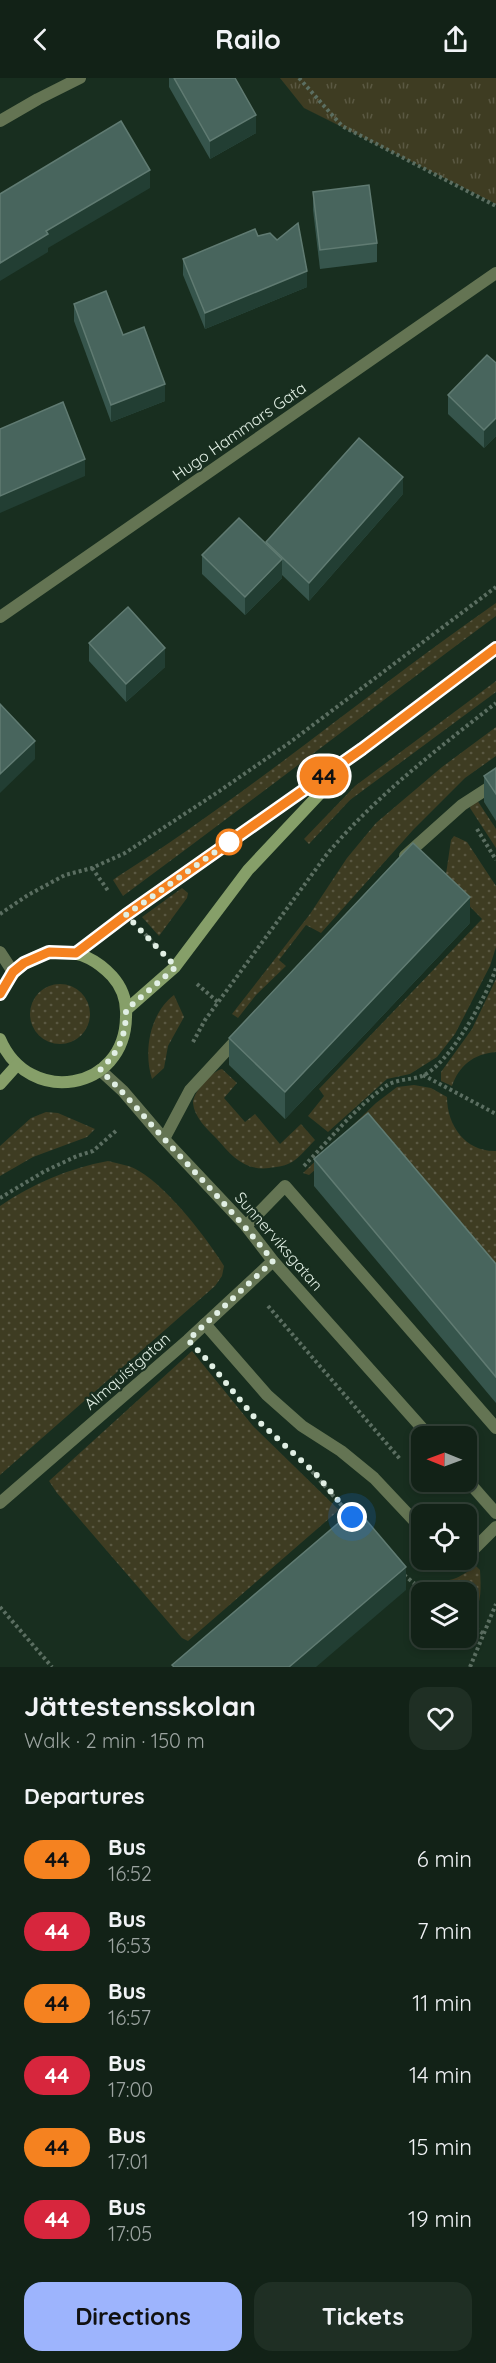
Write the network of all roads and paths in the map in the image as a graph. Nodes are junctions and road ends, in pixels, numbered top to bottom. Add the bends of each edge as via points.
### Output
1 (80, 78) edge
2 (299, 78) edge
3 (0, 121) edge
4 (496, 206) edge
5 (496, 273) edge
6 (496, 587) edge
7 (0, 617) edge
8 (496, 648) edge
9 (496, 703) edge
10 (362, 749) junction
11 (496, 783) edge
12 (462, 805) junction
13 (496, 860) edge
14 (92, 868) junction
15 (393, 870) edge
16 (0, 914) edge
17 (126, 915) junction
18 (0, 952) edge
19 (76, 953) junction
20 (176, 967) junction
21 (496, 968) edge
22 (13, 972) junction
23 (0, 994) edge
24 (219, 1003) junction
25 (126, 1010) junction
26 (247, 1029) edge
27 (0, 1039) edge
28 (192, 1042) dead end
29 (17, 1065) junction
30 (100, 1070) junction
31 (423, 1076) junction
32 (0, 1083) edge
33 (137, 1109) junction
34 (496, 1114) edge
35 (164, 1139) junction
36 (285, 1186) junction
37 (0, 1198) edge
38 (246, 1226) junction
39 (273, 1261) junction
40 (248, 1283) junction
41 (205, 1324) junction
42 (420, 1426) edge
43 (496, 1428) edge
44 (401, 1460) dead end
45 (306, 1466) dead end
46 (477, 1491) edge
47 (0, 1503) edge
48 (496, 1513) edge
49 (352, 1517) edge
50 (411, 1517) edge
51 (496, 1527) edge
52 (477, 1547) edge
53 (402, 1573) edge
54 (413, 1582) edge
55 (496, 1604) edge
56 (0, 1607) edge
57 (477, 1629) edge
58 (484, 1634) junction
59 (52, 1667) edge
60 (470, 1667) edge

1 - 3 street
2 - 4 path via 342,126
5 - 7 street, Hugo Hammars Gata
6 - 14 path via 289,743 134,847
8 - 10 street
9 - 24 path via 417,764 347,830
10 - 17 street
10 - 20 street via 248,870
11 - 12 street
12 - 13 path
12 - 15 street
14 - 16 path via 65,875
14 - 17 path
17 - 19 street
17 - 20 path
18 - 22 street
19 - 22 street via 49,952
19 - 25 street via 105,968 116,980
20 - 24 path
20 - 25 street
21 - 31 path via 465,1028 439,1063
22 - 23 street
24 - 28 path
25 - 30 street via 124,1037
26 - 35 street via 190,1090
27 - 29 street
29 - 30 street via 34,1077 62,1083
29 - 32 street
30 - 33 street, Sunnerviksgatan
31 - 34 path
31 - 36 path via 388,1084
33 - 35 street, Sunnerviksgatan
33 - 37 path via 93,1151
35 - 38 street, Sunnerviksgatan
36 - 38 street
36 - 43 street
38 - 39 street, Sunnerviksgatan
39 - 40 street, Almquistgatan
39 - 42 street, Sunnerviksgatan
40 - 41 street, Almquistgatan
40 - 44 path
41 - 47 street, Almquistgatan
41 - 50 street via 267,1395 302,1426 374,1478
45 - 49 path
46 - 48 street
51 - 52 street
53 - 54 path
55 - 58 path
56 - 59 path
57 - 58 path
58 - 60 path

